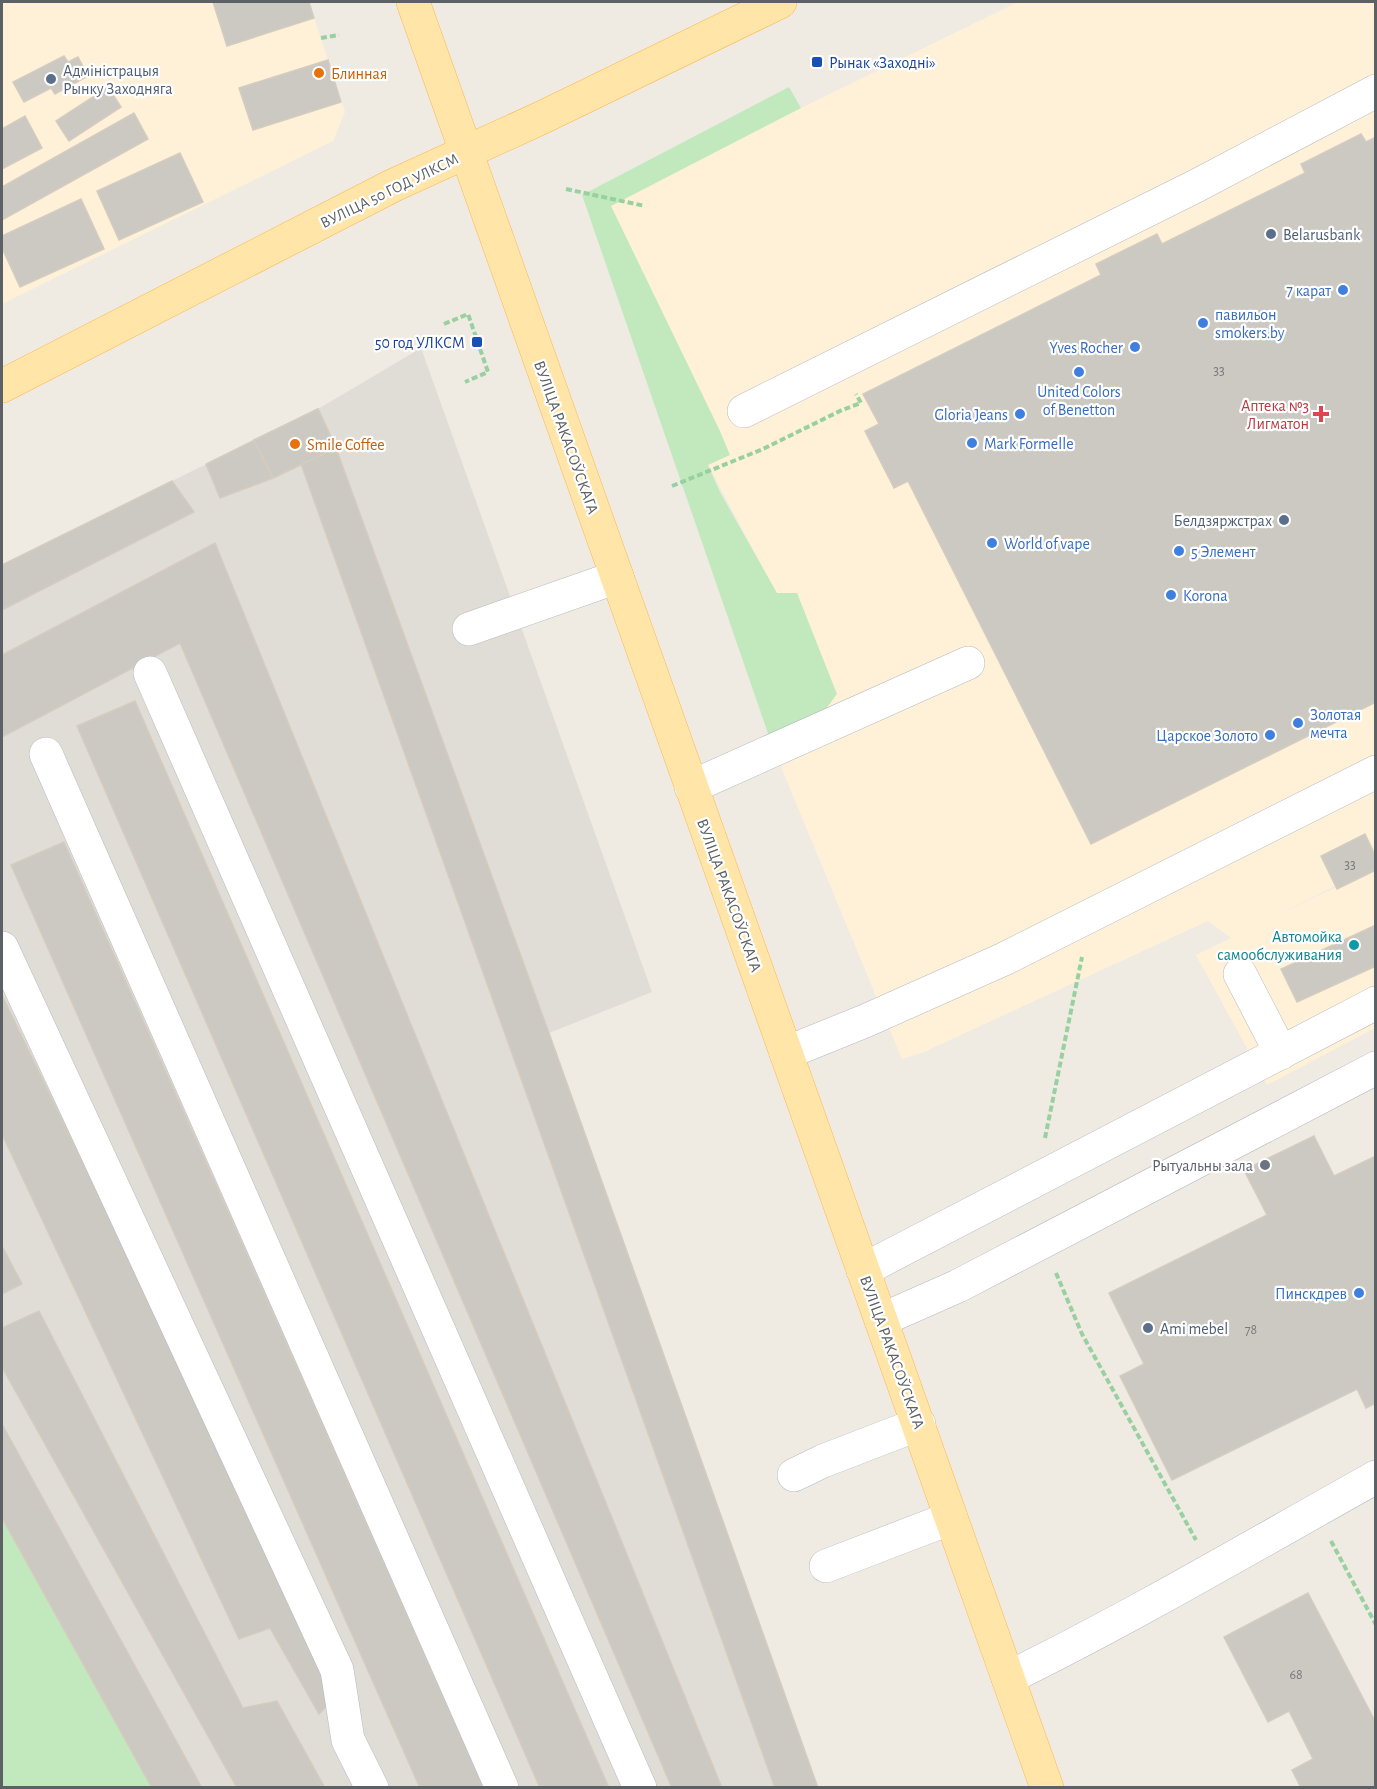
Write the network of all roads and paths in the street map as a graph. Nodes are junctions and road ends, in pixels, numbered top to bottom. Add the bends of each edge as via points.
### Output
1 (413, 2) edge
2 (780, 2) edge
3 (339, 35) dead end
4 (321, 38) dead end
5 (1376, 91) edge
6 (465, 152) junction
7 (566, 189) dead end
8 (645, 206) dead end
9 (444, 324) dead end
10 (465, 382) dead end
11 (2, 386) edge
12 (744, 411) dead end
13 (617, 577) junction
14 (469, 629) dead end
15 (968, 663) dead end
16 (150, 673) dead end
17 (46, 754) dead end
18 (1376, 772) edge
19 (691, 787) junction
20 (2, 948) edge
21 (1240, 974) dead end
22 (1376, 1003) edge
23 (786, 1053) junction
24 (1281, 1053) junction
25 (1376, 1068) edge
26 (863, 1270) junction
27 (881, 1320) junction
28 (918, 1424) junction
29 (794, 1475) dead end
30 (1376, 1477) edge
31 (1315, 1511) junction
32 (951, 1518) junction
33 (826, 1566) dead end
34 (1376, 1625) edge
35 (1008, 1678) junction
36 (372, 1788) edge
37 (502, 1788) edge
38 (640, 1788) edge
39 (1047, 1788) edge

1 - 6 main road, ВУЛІЦА РАКАСОЎСКАГА
2 - 6 main road, ВУЛІЦА 50 ГОД УЛКСМ
3 - 4 path
5 - 12 lane via 1187,191
6 - 11 main road, ВУЛІЦА 50 ГОД УЛКСМ
6 - 13 main road, ВУЛІЦА РАКАСОЎСКАГА
7 - 8 path
9 - 10 path via 468,314 488,372
13 - 14 lane
13 - 19 main road, ВУЛІЦА РАКАСОЎСКАГА
15 - 19 lane
16 - 38 lane
17 - 37 lane
18 - 23 lane via 1004,959
19 - 23 main road, ВУЛІЦА РАКАСОЎСКАГА
20 - 36 lane via 337,1670 348,1740
21 - 24 lane
22 - 24 lane
23 - 26 main road, ВУЛІЦА РАКАСОЎСКАГА
24 - 26 lane
25 - 27 lane via 968,1281
26 - 27 main road, ВУЛІЦА РАКАСОЎСКАГА
27 - 28 main road, ВУЛІЦА РАКАСОЎСКАГА
28 - 29 lane
28 - 32 main road, ВУЛІЦА РАКАСОЎСКАГА
30 - 31 lane
31 - 34 path
31 - 35 lane via 1081,1642
32 - 33 lane
32 - 35 main road, ВУЛІЦА РАКАСОЎСКАГА
35 - 39 main road, ВУЛІЦА РАКАСОЎСКАГА

